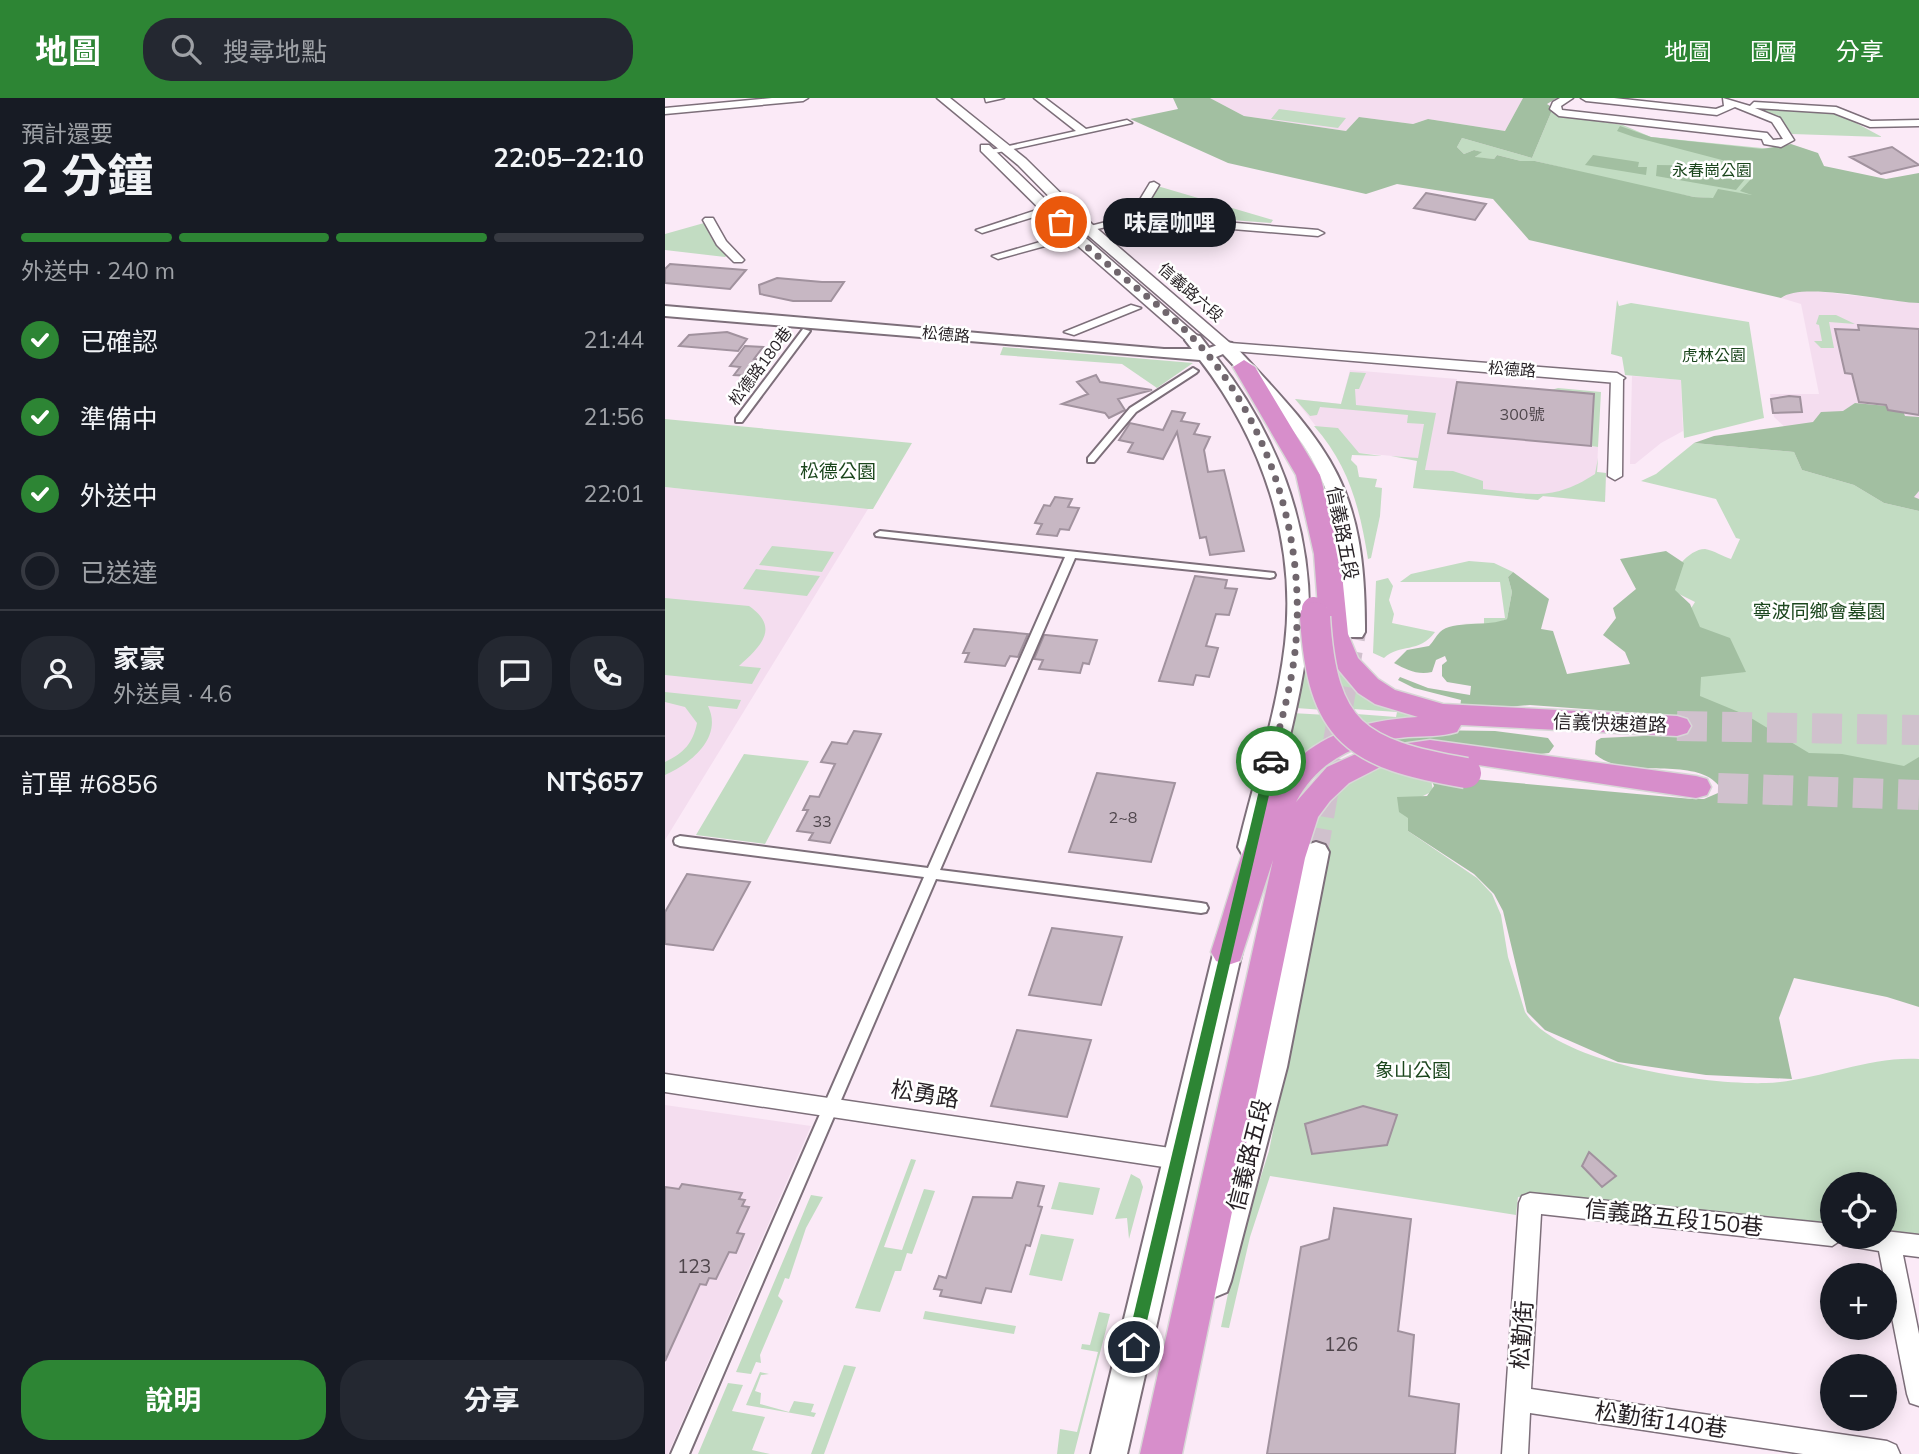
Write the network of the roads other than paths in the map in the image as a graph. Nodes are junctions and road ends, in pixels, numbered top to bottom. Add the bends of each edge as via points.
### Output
1 (687, 98) edge
2 (803, 98) edge
3 (929, 98) edge
4 (943, 98) edge
5 (1039, 98) edge
6 (1568, 98) edge
7 (1586, 98) edge
8 (1700, 98) edge
9 (1821, 98) edge
10 (1832, 98) edge
11 (1734, 103) edge
12 (697, 109) junction
13 (665, 111) edge
14 (1127, 123) dead end
15 (1919, 123) edge
16 (1082, 131) junction
17 (1006, 149) junction
18 (990, 153) junction
19 (1154, 185) dead end
20 (1049, 209) junction
21 (1134, 218) junction
22 (709, 220) dead end
23 (1088, 228) junction
24 (982, 230) dead end
25 (1318, 233) dead end
26 (1074, 235) junction
27 (997, 256) dead end
28 (739, 261) dead end
29 (665, 300) edge
30 (1135, 308) dead end
31 (665, 311) edge
32 (806, 331) dead end
33 (1070, 332) junction
34 (1194, 340) junction
35 (1226, 347) junction
36 (1206, 355) junction
37 (1193, 371) dead end
38 (1233, 371) junction
39 (1616, 378) joint
40 (739, 419) dead end
41 (1091, 460) dead end
42 (1615, 476) dead end
43 (880, 534) dead end
44 (1071, 554) junction
45 (1270, 575) dead end
46 (1354, 632) tunnel mouth
47 (1554, 720) junction
48 (1677, 726) tunnel mouth
49 (1570, 767) junction
50 (680, 841) dead end
51 (1316, 852) tunnel mouth
52 (933, 873) junction
53 (1201, 908) dead end
54 (1228, 951) junction
55 (665, 1083) edge
56 (832, 1107) junction
57 (1177, 1159) junction
58 (1530, 1217) joint
59 (1820, 1234) edge
60 (1897, 1243) edge
61 (1919, 1246) edge
62 (1890, 1249) edge
63 (1919, 1394) edge
64 (1518, 1399) junction
65 (681, 1454) edge
66 (1109, 1454) edge
67 (1161, 1454) edge
68 (1168, 1454) edge
69 (1515, 1454) edge
70 (1887, 1454) edge

1 - 12 street
2 - 12 street
3 - 18 street, 信義路六段
4 - 17 street, 信義路六段
5 - 16 street
6 - 11 street via 1556,104 1559,113 1767,136 1768,142 1787,143 1788,136 1776,120
7 - 11 street via 1717,112
8 - 11 street
9 - 10 street
11 - 15 street via 1827,108 1870,124
12 - 13 street
14 - 16 street
16 - 17 street
17 - 18 street
17 - 23 street, 信義路六段
18 - 20 street, 信義路六段
19 - 21 street
20 - 24 street
20 - 26 street, 信義路六段
21 - 23 street
21 - 25 street
22 - 28 street via 721,243
23 - 35 street, 信義路六段
26 - 27 street
26 - 34 street, 信義路六段
29 - 33 main road, 松德路
30 - 33 street
31 - 36 main road, 松德路
32 - 40 street, 松德路180巷
33 - 34 main road, 松德路
34 - 35 main road, 松德路
34 - 36 main road, 信義路五段
35 - 36 main road, 松德路
35 - 38 main road, 信義路五段
35 - 39 street, 松德路
36 - 38 main road, 信義路五段
37 - 41 street via 1133,410
38 - 46 main road, 信義路五段 via 1298,424 1333,481 1352,564
38 - 47 highway via 1308,475 1327,554 1333,634 1346,662 1369,686 1407,705 1443,714
38 - 49 highway, bridge via 1293,476 1311,540 1315,650 1321,684 1346,728 1371,747 1423,767 1589,783 1707,788
38 - 54 main road, 信義路五段 via 1275,479 1292,540 1296,641
39 - 42 street, 松德路
43 - 44 street
44 - 45 street
44 - 52 street
47 - 48 highway, 信義快速道路
47 - 49 highway
47 - 54 highway via 1387,730 1353,738 1311,760 1280,803
49 - 67 highway via 1430,750 1377,756 1338,775 1304,814 1289,858
50 - 52 street
51 - 68 main road, 信義路五段 via 1272,1068
52 - 53 street
52 - 56 street
54 - 57 main road, 信義路五段
55 - 56 street, 松勇路
56 - 57 street, 松勇路
56 - 65 street
57 - 66 main road, 信義路五段
58 - 59 street, 信義路五段150巷 via 1530,1203
58 - 64 street, 松勤街
60 - 61 street
62 - 63 street
64 - 69 street, 松勤街
64 - 70 street, 松勤街140巷

